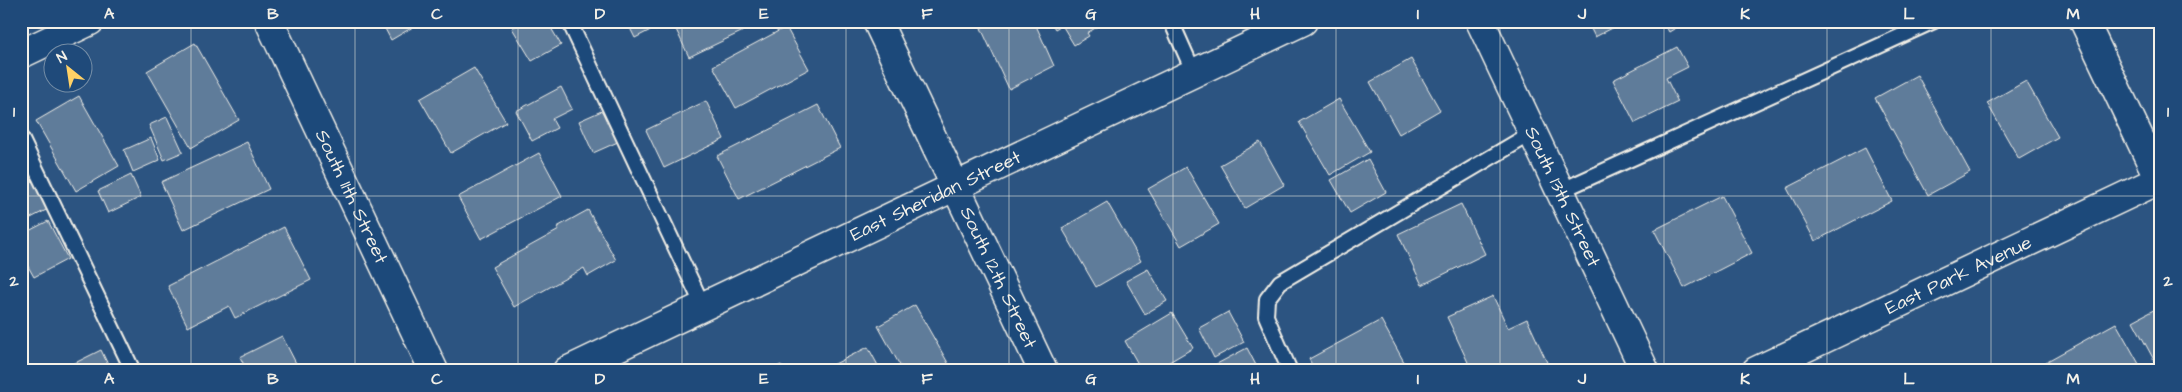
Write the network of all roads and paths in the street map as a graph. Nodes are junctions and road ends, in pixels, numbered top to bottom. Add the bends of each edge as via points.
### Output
1 (90, 21) edge
2 (269, 21) edge
3 (569, 21) edge
4 (877, 21) edge
5 (1171, 21) edge
6 (1303, 21) edge
7 (1480, 21) edge
8 (1934, 21) edge
9 (2084, 21) edge
10 (21, 54) edge
11 (1194, 73) junction
12 (1532, 133) junction
13 (21, 138) edge
14 (2160, 179) edge
15 (956, 187) junction
16 (1560, 191) junction
17 (703, 306) junction
18 (133, 371) edge
19 (434, 371) edge
20 (568, 371) edge
21 (1043, 371) edge
22 (1290, 371) edge
23 (1645, 371) edge
24 (1756, 371) edge

1 - 10 street
2 - 19 street, South 11th Street
3 - 17 lane
4 - 15 street, South 12th Street
5 - 11 lane
6 - 11 street, East Sheridan Street
7 - 12 street, South 13th Street
8 - 16 lane
9 - 14 street
11 - 15 street, East Sheridan Street
12 - 16 street, South 13th Street
12 - 22 lane via 1280,282 1267,299 1266,316
13 - 18 lane
14 - 24 street, East Park Avenue
15 - 17 street, East Sheridan Street
15 - 21 street, South 12th Street
16 - 23 street, South 13th Street
17 - 20 street, East Sheridan Street

